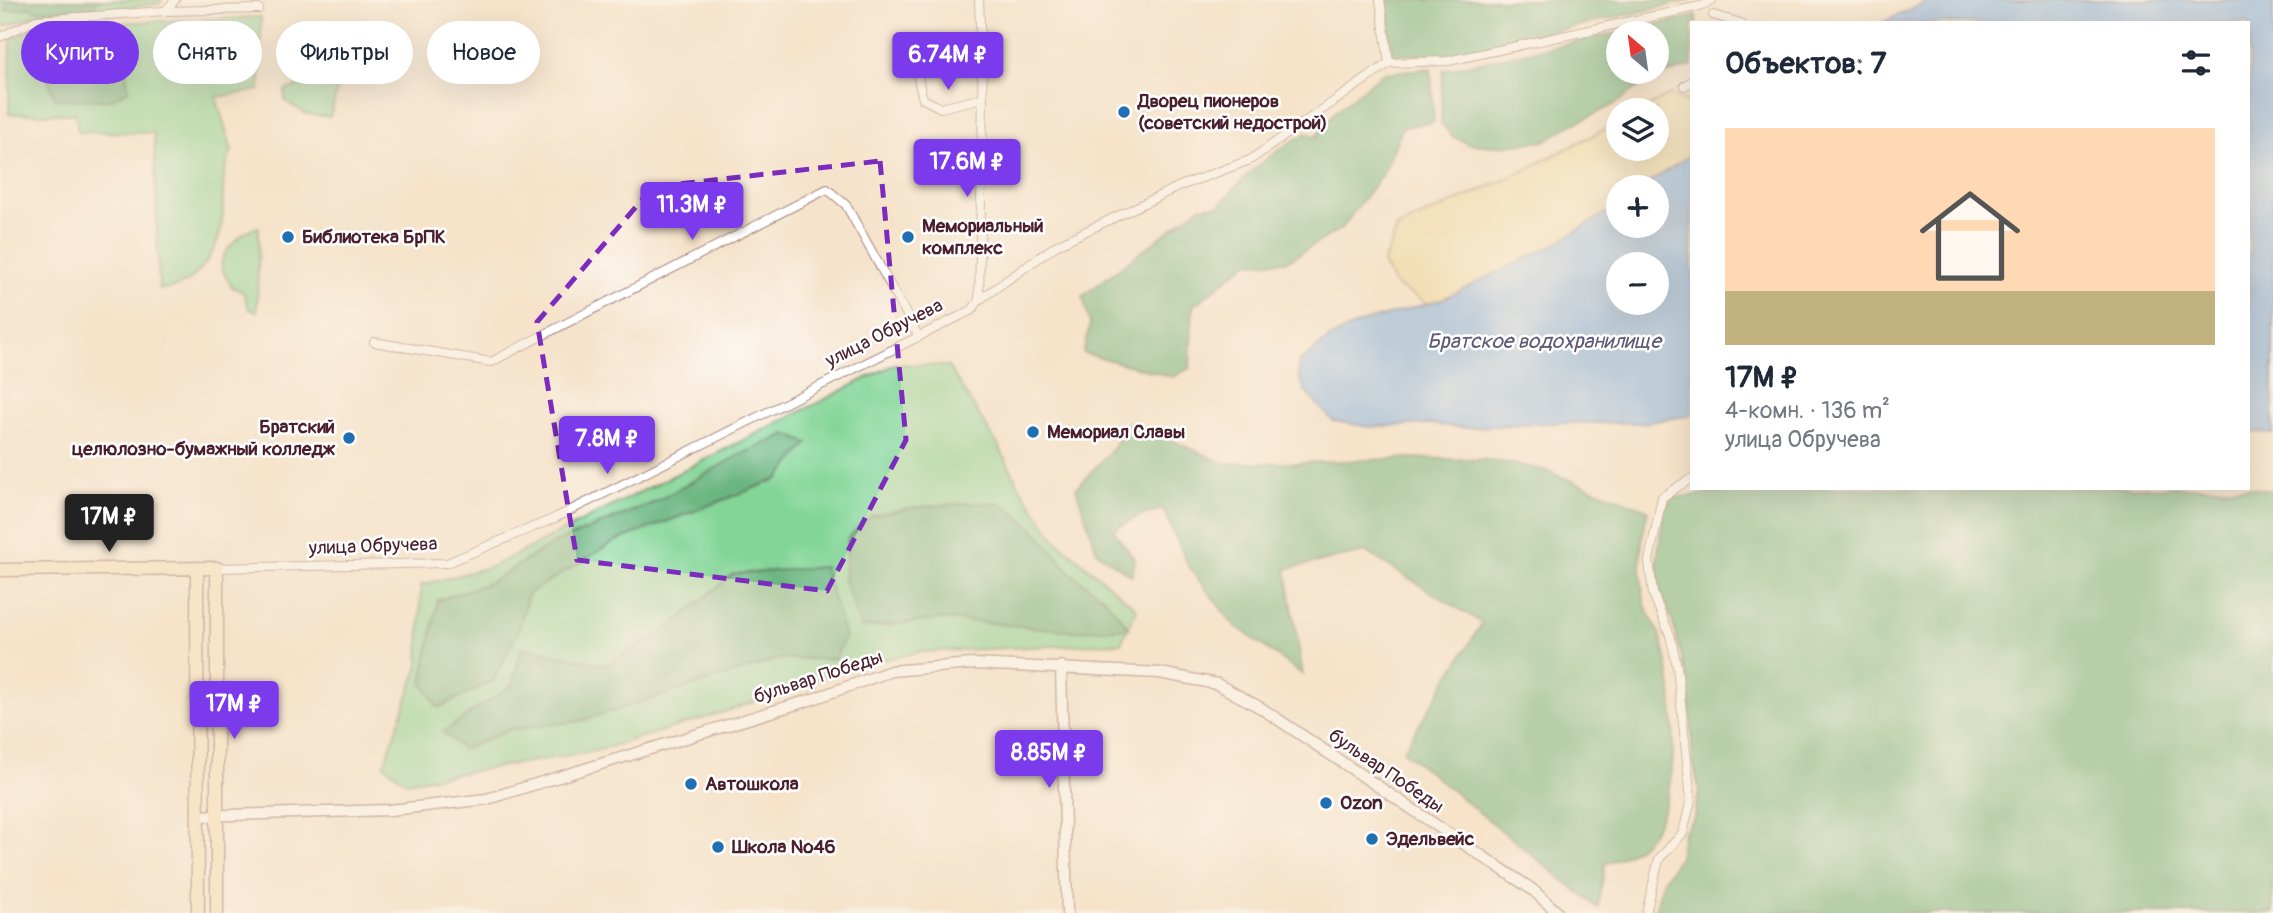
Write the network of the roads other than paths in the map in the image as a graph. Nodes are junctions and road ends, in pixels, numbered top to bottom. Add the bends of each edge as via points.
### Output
1 (175, 0) edge
2 (972, 0) edge
3 (1380, 0) edge
4 (1708, 3) edge
5 (979, 4) edge
6 (259, 9) dead end
7 (165, 11) junction
8 (1714, 19) edge
9 (0, 37) edge
10 (1389, 63) junction
11 (983, 65) junction
12 (1690, 82) edge
13 (1684, 86) dead end
14 (984, 98) junction
15 (979, 300) junction
16 (919, 337) junction
17 (374, 342) dead end
18 (1690, 479) edge
19 (217, 568) junction
20 (197, 569) junction
21 (0, 570) edge
22 (1060, 666) junction
23 (198, 816) junction
24 (217, 816) junction
25 (198, 913) edge
26 (217, 913) edge
27 (1067, 913) edge
28 (1558, 913) edge
29 (1646, 913) edge

1 - 7 street
2 - 5 street
3 - 10 street
4 - 8 street
4 - 10 street via 1448,61
5 - 11 street
6 - 7 street
7 - 9 street via 36,20
10 - 15 street, улица Обручева via 1250,160 1180,186 1057,245
11 - 14 street
11 - 14 street via 973,55 946,59 923,65 918,79 923,99 941,108
12 - 13 street
14 - 15 street
15 - 16 street, улица Обручева via 972,310
16 - 17 street via 846,205 827,188 491,362
16 - 19 street, улица Обручева via 555,518 447,563
18 - 29 street via 1662,497 1649,561 1654,594 1677,666 1691,800 1683,834 1659,859
19 - 20 main road, улица Обручева
19 - 24 main road
20 - 21 main road, улица Обручева
20 - 23 main road
22 - 24 street, бульвар Победы via 972,664 891,670 813,699 487,799 390,810
22 - 27 street
22 - 28 street, бульвар Победы via 1160,673 1217,684 1261,708 1503,870
23 - 24 street, бульвар Победы
23 - 25 main road
24 - 26 main road

